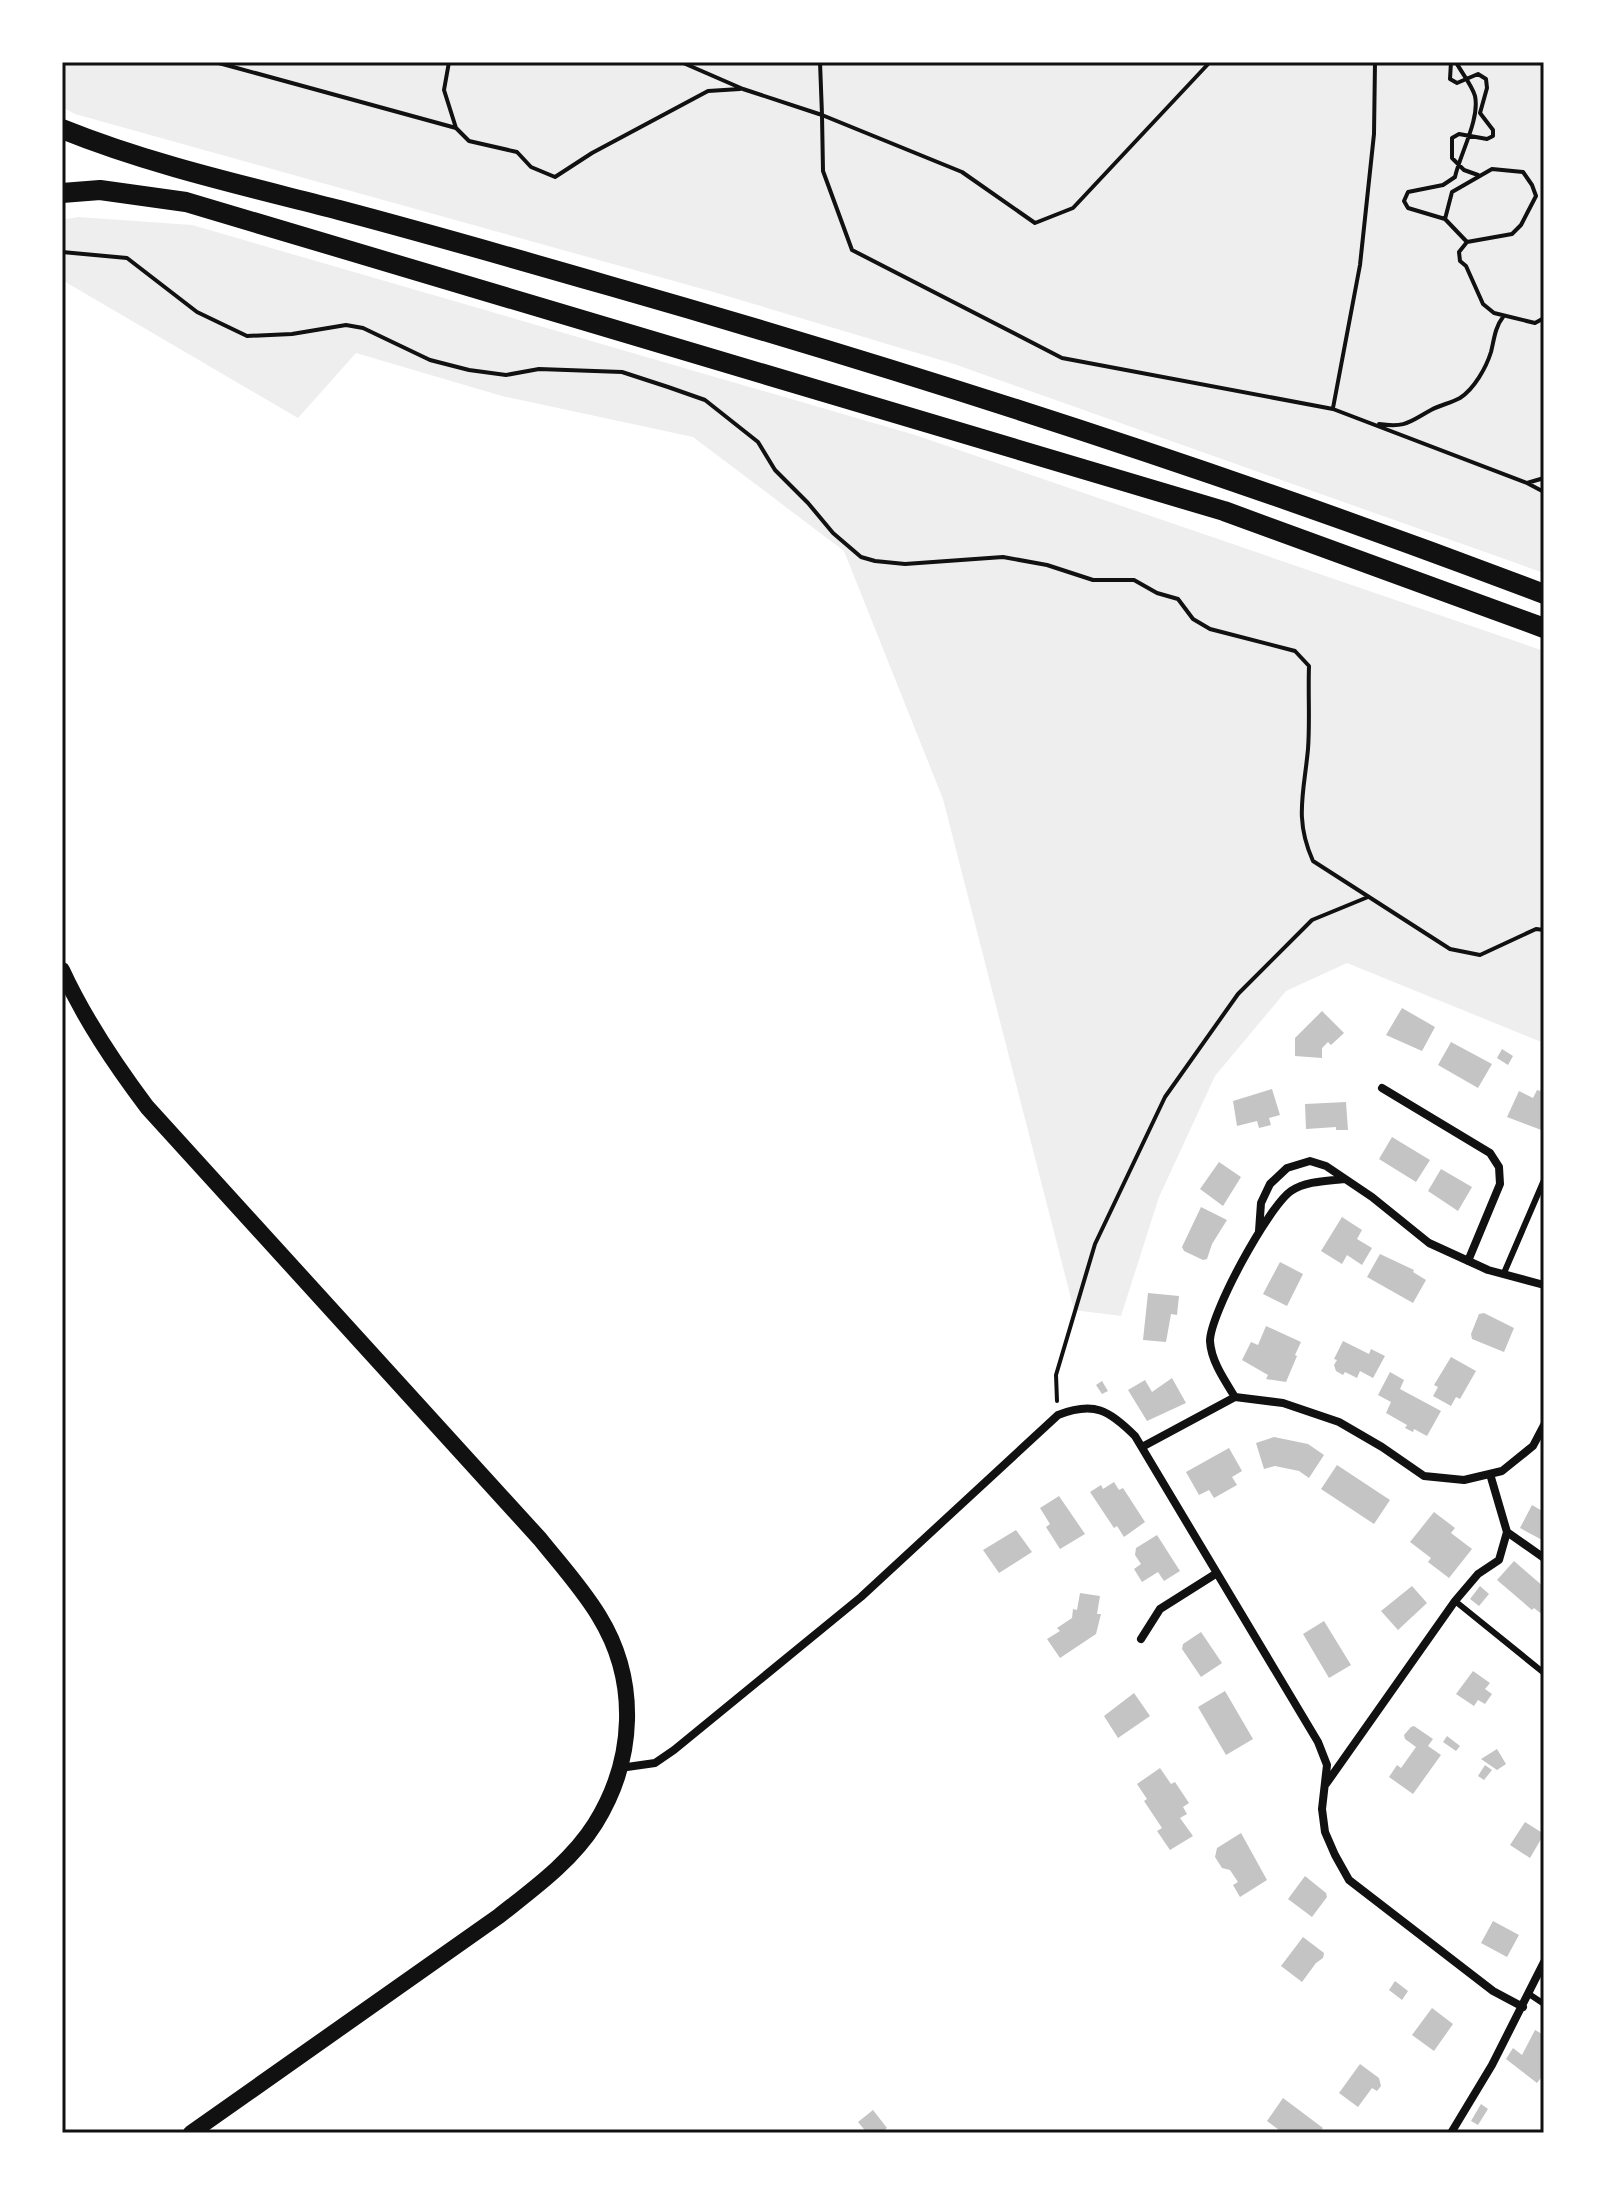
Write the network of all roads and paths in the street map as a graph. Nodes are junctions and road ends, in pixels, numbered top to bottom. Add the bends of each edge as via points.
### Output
1 (215, 62) edge
2 (449, 62) edge
3 (681, 62) edge
4 (820, 62) edge
5 (1210, 62) edge
6 (1375, 62) edge
7 (1454, 62) edge
8 (1466, 79) junction
9 (743, 89) junction
10 (822, 115) junction
11 (456, 128) junction
12 (62, 129) edge
13 (1469, 134) junction
14 (1458, 163) junction
15 (1478, 175) junction
16 (62, 193) edge
17 (1445, 219) junction
18 (1467, 242) junction
19 (62, 252) edge
20 (1503, 317) junction
21 (1544, 318) edge
22 (1333, 409) junction
23 (1368, 422) junction
24 (1544, 478) edge
25 (1527, 483) junction
26 (1544, 492) edge
27 (1544, 594) edge
28 (1544, 628) edge
29 (1368, 897) junction
30 (1544, 930) edge
31 (62, 970) edge
32 (1382, 1088) dead end
33 (1345, 1179) junction
34 (1544, 1180) edge
35 (1259, 1231) junction
36 (1468, 1261) junction
37 (1504, 1273) junction
38 (1544, 1285) edge
39 (1235, 1397) junction
40 (1058, 1415) junction
41 (1544, 1425) edge
42 (1541, 1436) edge
43 (1142, 1447) junction
44 (1490, 1474) junction
45 (1507, 1532) junction
46 (1544, 1558) edge
47 (1217, 1573) junction
48 (1455, 1601) junction
49 (1141, 1639) dead end
50 (1544, 1673) edge
51 (620, 1768) junction
52 (1326, 1785) junction
53 (1544, 1962) edge
54 (1529, 1994) junction
55 (1544, 2004) edge
56 (1523, 2007) junction
57 (191, 2133) edge
58 (1451, 2133) edge

1 - 11 path
2 - 11 path via 444,90
3 - 9 path
4 - 10 path
5 - 10 path via 1073,208 1035,223 962,172
6 - 22 path via 1374,134 1360,265
7 - 8 path
7 - 8 path via 1450,79
8 - 13 path via 1475,96
8 - 13 path via 1478,74 1486,79 1480,113 1493,130 1487,139
9 - 10 path
9 - 11 path via 708,91 555,177 531,167 517,152 469,141
10 - 22 path via 823,171 852,250 1062,358
12 - 27 highway via 149,160 837,351 1218,474
13 - 14 path
13 - 14 path via 1452,138 1452,158
14 - 15 path
14 - 17 path via 1455,177 1408,192 1404,201 1408,208
15 - 17 path via 1452,192
15 - 18 path via 1492,169 1523,172 1536,196 1512,234
16 - 28 highway via 100,190 186,202 1224,511
17 - 18 path
18 - 20 path via 1459,252 1460,261 1483,304
19 - 29 path via 127,258 197,312 247,336 346,325 430,360 469,370 506,375 539,369 622,372 705,400 758,442 775,470 861,557 905,564 1003,557 1093,580 1134,580 1178,599 1193,619 1210,629 1295,651 1309,666 1303,840 1313,861
20 - 21 path via 1535,323
20 - 23 path via 1489,356 1459,398 1411,424
22 - 23 path
23 - 25 path
24 - 25 path
25 - 26 path
29 - 30 path via 1450,949 1480,955
29 - 40 path via 1312,920 1238,994 1165,1097 1095,1244 1056,1375
31 - 51 main road via 102,1046 147,1107 540,1539 600,1618 625,1678 627,1742
32 - 36 street via 1490,1153 1499,1167 1500,1184
33 - 35 street via 1312,1182 1292,1191
33 - 35 street via 1310,1161 1287,1168 1270,1184 1261,1203
33 - 36 street via 1429,1243
34 - 37 lane
35 - 39 street via 1210,1341
36 - 37 street
37 - 38 street
39 - 43 street
39 - 44 street via 1283,1403 1339,1422 1424,1476 1464,1480
40 - 43 street via 1077,1407 1102,1409
40 - 51 street via 861,1597 674,1750 655,1763
41 - 42 street
42 - 44 street via 1502,1471
43 - 47 street
44 - 45 street
45 - 46 street
45 - 48 street via 1499,1560 1478,1574
47 - 49 street via 1160,1609
47 - 52 street via 1318,1742 1327,1765
48 - 50 lane
48 - 52 street
51 - 57 main road via 594,1825 546,1879
52 - 56 street via 1325,1832 1349,1880 1493,1991
53 - 54 street
54 - 55 lane
54 - 56 street
56 - 58 street

